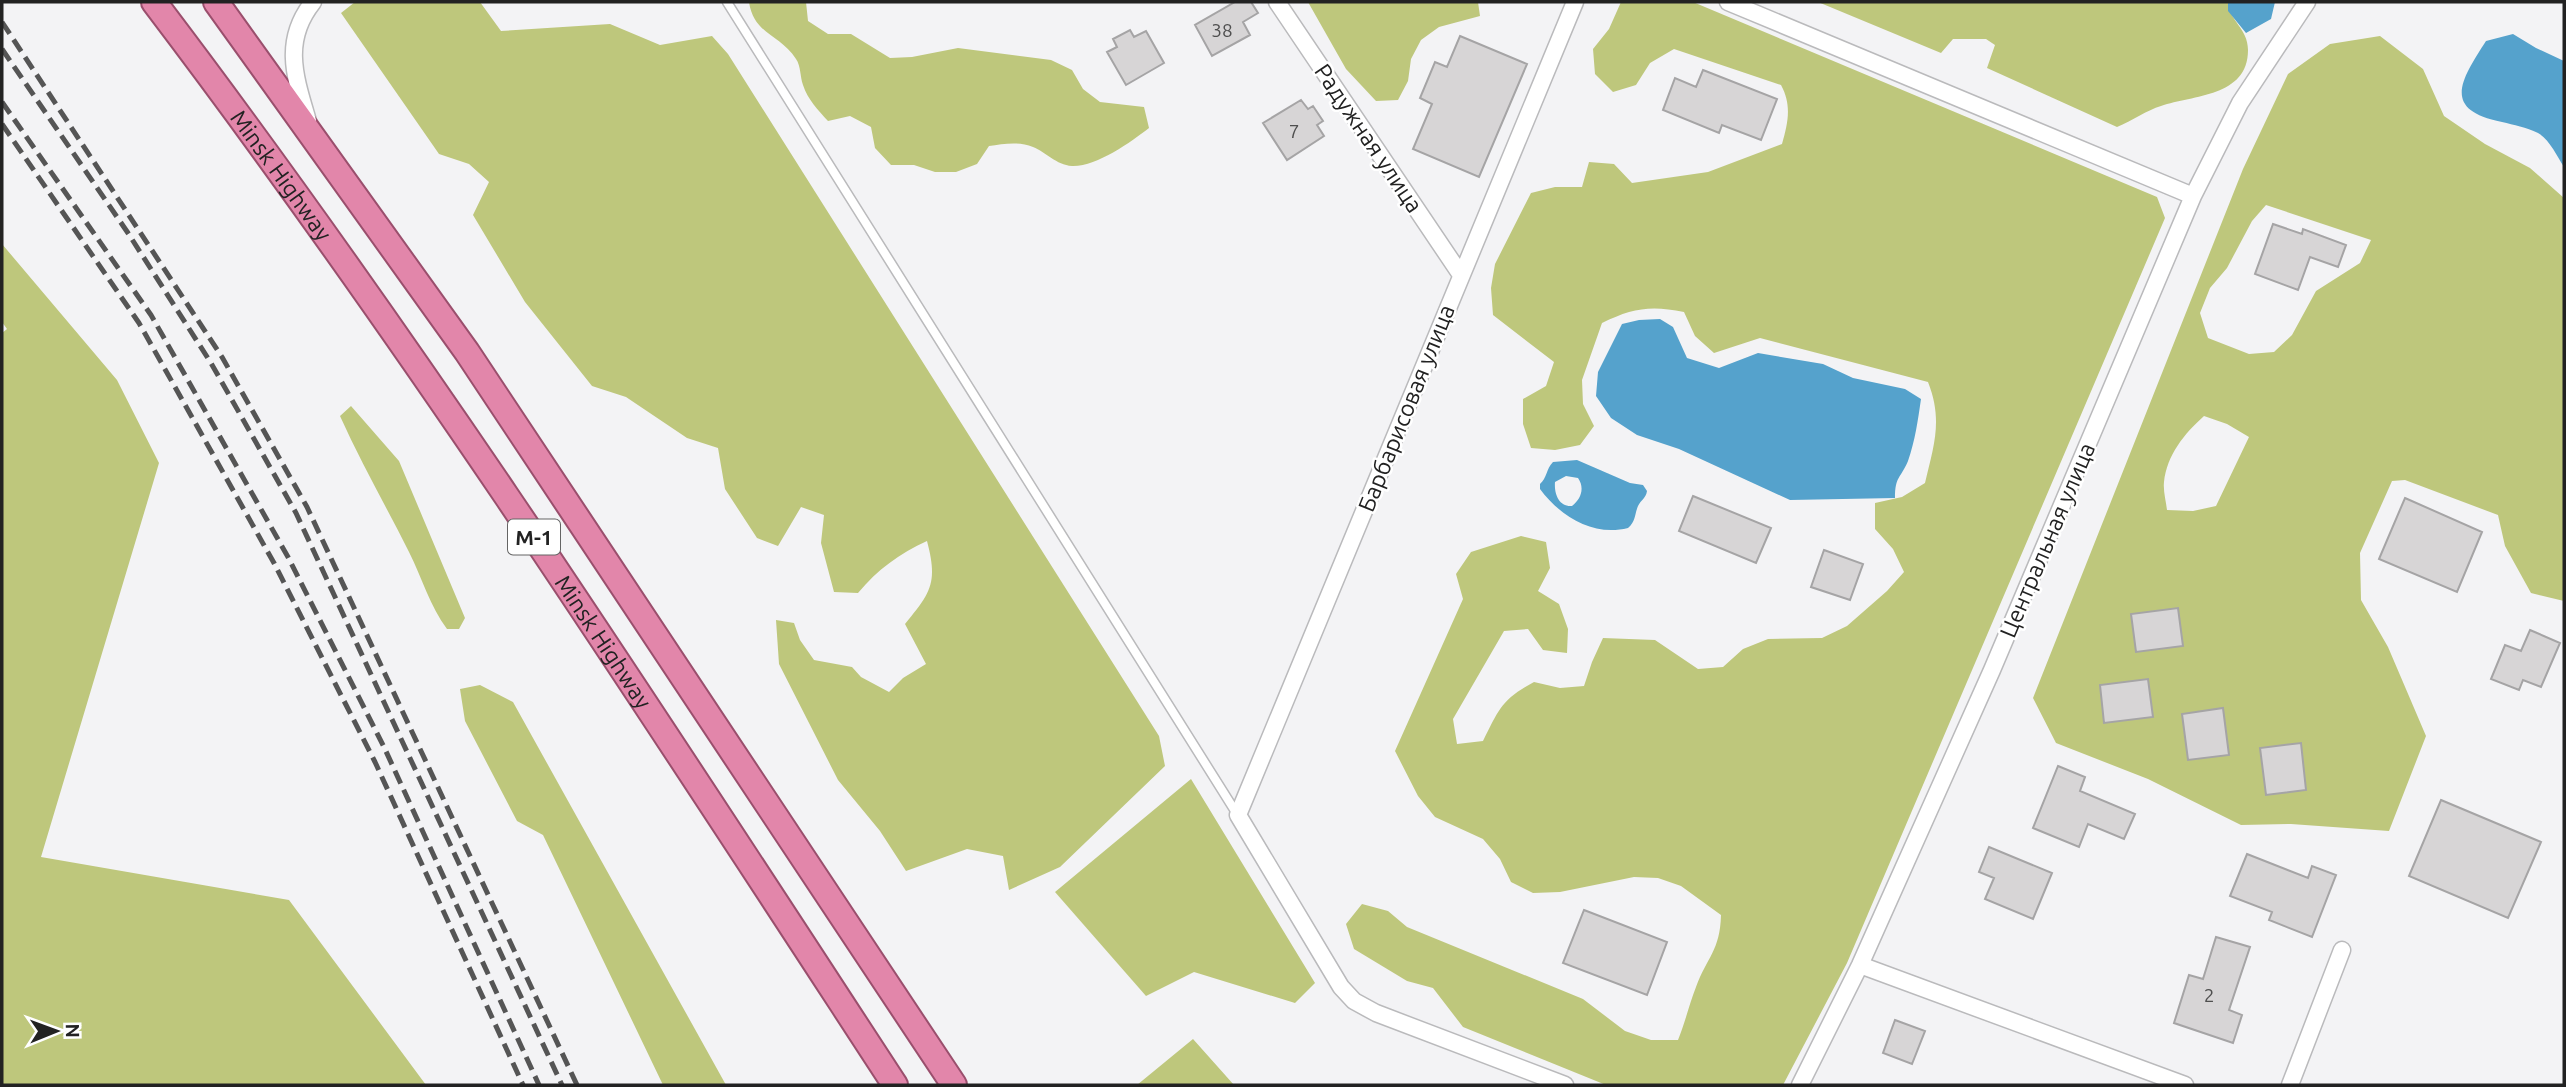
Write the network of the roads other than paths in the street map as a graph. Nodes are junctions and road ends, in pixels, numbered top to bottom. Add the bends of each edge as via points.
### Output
1 (154, 2) edge
2 (216, 2) edge
3 (313, 2) edge
4 (727, 2) edge
5 (1277, 2) edge
6 (1575, 2) edge
7 (1728, 2) edge
8 (2307, 2) edge
9 (325, 154) junction
10 (2193, 196) junction
11 (1461, 275) junction
12 (1238, 815) junction
13 (2342, 950) dead end
14 (1860, 965) junction
15 (895, 1085) edge
16 (954, 1085) edge
17 (1565, 1085) edge
18 (1800, 1085) edge
19 (2185, 1085) edge
20 (2290, 1085) edge

1 - 15 highway, Minsk Highway / М-1 via 412,357
2 - 9 highway, Minsk Highway / М-1
3 - 9 street via 299,21 293,59 308,122
4 - 12 lane
5 - 11 street, Радужная улица
6 - 11 street, Барбарисовая улица
7 - 10 street
8 - 10 street, Центральная улица via 2240,103
9 - 16 highway, Minsk Highway / М-1 via 475,363
10 - 14 street, Центральная улица via 1992,670
11 - 12 street, Барбарисовая улица
12 - 17 street via 1341,987 1354,1001
13 - 20 street
14 - 18 street, Центральная улица
14 - 19 street

